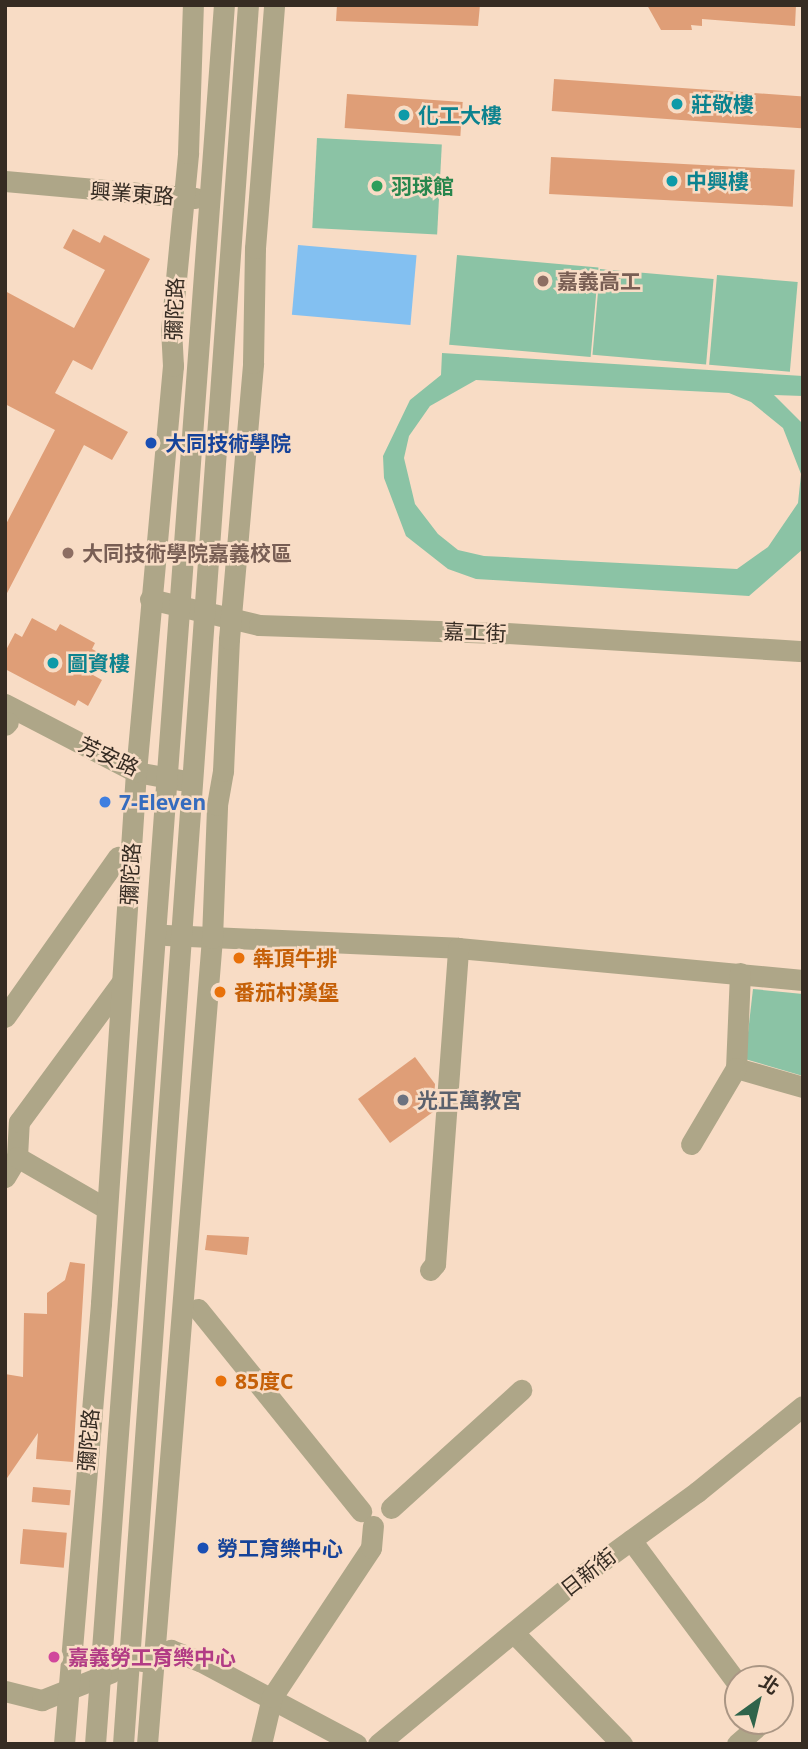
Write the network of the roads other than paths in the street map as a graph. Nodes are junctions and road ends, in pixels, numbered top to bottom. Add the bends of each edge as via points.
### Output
1 (193, 5) edge
2 (223, 5) edge
3 (248, 5) edge
4 (274, 5) edge
5 (5, 181) edge
6 (183, 197) junction
7 (209, 199) junction
8 (235, 201) junction
9 (258, 203) junction
10 (163, 348) junction
11 (199, 349) junction
12 (223, 351) junction
13 (254, 352) junction
14 (150, 599) junction
15 (181, 608) junction
16 (205, 616) junction
17 (231, 621) junction
18 (803, 651) edge
19 (6, 717) edge
20 (136, 772) junction
21 (166, 778) junction
22 (190, 781) junction
23 (220, 787) junction
24 (118, 856) dead end
25 (128, 917) junction
26 (155, 934) junction
27 (179, 936) junction
28 (212, 938) junction
29 (458, 948) junction
30 (740, 973) junction
31 (803, 980) edge
32 (122, 982) junction
33 (5, 1017) edge
34 (736, 1068) junction
35 (803, 1087) edge
36 (691, 1144) dead end
37 (17, 1157) junction
38 (5, 1177) edge
39 (107, 1209) junction
40 (430, 1270) dead end
41 (198, 1309) dead end
42 (521, 1390) dead end
43 (803, 1406) edge
44 (391, 1508) dead end
45 (631, 1540) junction
46 (514, 1633) junction
47 (153, 1657) junction
48 (724, 1665) edge
49 (127, 1667) junction
50 (102, 1675) junction
51 (66, 1690) junction
52 (5, 1691) edge
53 (272, 1697) junction
54 (64, 1744) edge
55 (94, 1744) edge
56 (123, 1744) edge
57 (147, 1744) edge
58 (261, 1744) edge
59 (356, 1744) edge
60 (378, 1744) edge
61 (622, 1744) edge

1 - 6 street, 彌陀路
2 - 7 street, 彌陀路
3 - 8 street
4 - 9 street
5 - 6 street, 興業東路
6 - 7 street, 興業東路
6 - 10 street, 彌陀路
7 - 8 street, 興業東路
7 - 11 street, 彌陀路
8 - 9 street, 興業東路
8 - 12 street
9 - 13 street
10 - 11 street
10 - 14 street, 彌陀路
11 - 12 street
11 - 15 street, 彌陀路
12 - 13 street
12 - 16 street
13 - 17 street
14 - 15 street, 嘉工街
14 - 20 street, 彌陀路
15 - 16 street, 嘉工街
15 - 21 street, 彌陀路
16 - 17 street, 嘉工街
16 - 22 street
17 - 18 street, 嘉工街
17 - 23 street
19 - 20 street, 芳安路
20 - 21 street, 芳安路
20 - 25 street, 彌陀路
21 - 22 street, 芳安路
21 - 26 street, 彌陀路
22 - 23 street, 芳安路
22 - 27 street
23 - 28 street
24 - 33 street
25 - 26 street
25 - 32 street, 彌陀路
26 - 27 street
26 - 50 street, 彌陀路
27 - 28 street
27 - 49 street
28 - 29 street
28 - 47 street
29 - 30 street
29 - 40 street via 437,1251
30 - 31 street
30 - 34 street
32 - 37 street via 19,1122
32 - 39 street, 彌陀路
34 - 35 street
34 - 36 street
37 - 38 street
37 - 39 street
39 - 51 street, 彌陀路
41 - 53 street via 367,1518 371,1548
42 - 44 street
43 - 45 street, 日新街
45 - 46 street, 日新街
45 - 48 street
46 - 60 street, 日新街
46 - 61 street
47 - 49 street
47 - 53 street via 171,1650
47 - 57 street
49 - 50 street
49 - 56 street
50 - 51 street
50 - 55 street, 彌陀路
51 - 52 street via 42,1700
51 - 54 street, 彌陀路
53 - 58 street
53 - 59 street

